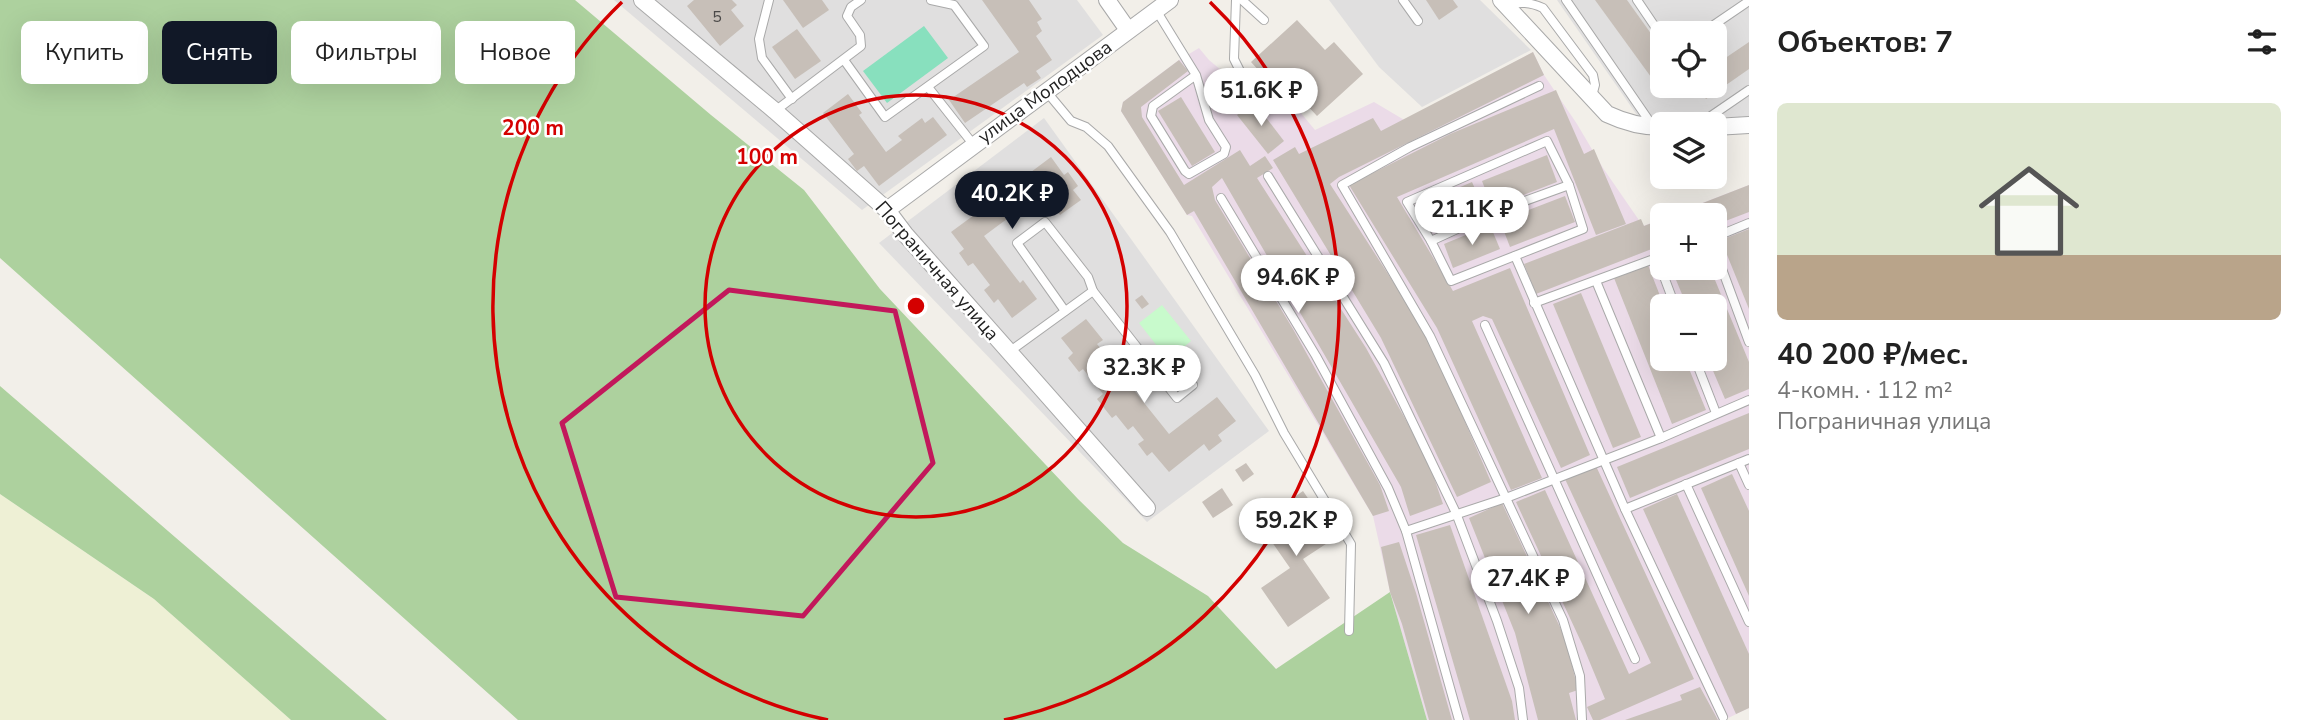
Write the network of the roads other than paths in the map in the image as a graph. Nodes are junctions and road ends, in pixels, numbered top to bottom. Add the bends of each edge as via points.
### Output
1 (642, 0) edge
2 (769, 0) edge
3 (861, 0) edge
4 (931, 0) edge
5 (1107, 0) edge
6 (1170, 0) edge
7 (1236, 0) edge
8 (1242, 0) edge
9 (1403, 0) edge
10 (1566, 0) edge
11 (1637, 0) edge
12 (1749, 1) edge
13 (1504, 3) edge
14 (1156, 10) junction
15 (1264, 20) dead end
16 (1418, 21) dead end
17 (1651, 21) edge
18 (1720, 21) edge
19 (1128, 30) junction
20 (844, 60) junction
21 (1196, 75) junction
22 (1242, 75) dead end
23 (1539, 86) dead end
24 (928, 87) junction
25 (1749, 90) edge
26 (1046, 91) junction
27 (792, 99) junction
28 (1592, 99) junction
29 (775, 111) junction
30 (1717, 112) edge
31 (1650, 116) edge
32 (1749, 125) edge
33 (1650, 126) edge
34 (1727, 126) edge
35 (972, 144) junction
36 (1268, 176) dead end
37 (1569, 185) junction
38 (1221, 198) dead end
39 (887, 209) junction
40 (1749, 223) edge
41 (1727, 232) edge
42 (1431, 242) junction
43 (1515, 256) junction
44 (1650, 261) edge
45 (1726, 280) edge
46 (1597, 281) junction
47 (1093, 291) junction
48 (1534, 303) junction
49 (1065, 311) junction
50 (1485, 325) dead end
51 (1749, 342) edge
52 (1009, 352) junction
53 (1700, 371) edge
54 (1193, 385) dead end
55 (1749, 400) edge
56 (1716, 413) junction
57 (1661, 438) junction
58 (1749, 459) edge
59 (1603, 460) junction
60 (1739, 463) junction
61 (1554, 479) junction
62 (1686, 484) junction
63 (1749, 485) edge
64 (1506, 498) junction
65 (1147, 508) dead end
66 (1625, 509) junction
67 (1456, 513) junction
68 (1406, 530) junction
69 (1749, 622) edge
70 (1349, 631) dead end
71 (1635, 659) dead end
72 (1723, 717) dead end
73 (1459, 720) edge
74 (1523, 720) edge
75 (1582, 720) edge

1 - 29 street, Пограничная улица
2 - 27 lane via 760,39 762,58
3 - 20 lane via 847,16 860,35 860,46
4 - 24 lane via 954,5 984,46
5 - 19 street
6 - 14 street, улица Молодцова
7 - 22 lane via 1234,59
8 - 15 lane
9 - 16 lane
10 - 31 lane
11 - 17 lane
12 - 18 lane
13 - 28 street
13 - 28 lane via 1544,8 1593,75
14 - 19 street, улица Молодцова
14 - 21 lane
19 - 26 street, улица Молодцова
20 - 24 lane via 885,117
20 - 27 lane
21 - 21 lane via 1151,111 1188,174 1226,151 1209,120
23 - 64 lane via 1342,185 1430,336
24 - 35 lane
25 - 30 lane
26 - 35 street, улица Молодцова
26 - 70 lane via 1070,121 1086,127 1108,146 1170,232 1351,544
27 - 29 lane
28 - 33 street via 1607,114 1626,123
29 - 39 street, Пограничная улица
32 - 34 street
35 - 39 street, улица Молодцова
36 - 67 lane via 1384,363
37 - 42 lane via 1492,213
37 - 42 lane via 1547,141 1407,202
37 - 43 lane via 1583,229
38 - 68 lane via 1316,356
39 - 52 street, Пограничная улица
40 - 41 lane
42 - 43 lane via 1451,281
43 - 48 lane
44 - 46 lane
45 - 51 lane
46 - 48 lane
46 - 57 lane
47 - 49 lane
47 - 49 lane via 1088,277 1045,222 1017,243
47 - 54 lane via 1177,398
48 - 59 lane
49 - 52 lane
50 - 61 lane
52 - 65 street, Пограничная улица
53 - 56 lane
55 - 56 lane
56 - 57 lane
57 - 59 lane
58 - 60 lane
59 - 61 lane
59 - 66 lane
60 - 62 lane
60 - 63 lane
61 - 64 lane
61 - 71 lane
62 - 66 lane
62 - 69 lane
64 - 67 lane
64 - 75 lane via 1563,620 1580,676
66 - 72 lane
67 - 68 lane
67 - 74 lane via 1519,688
68 - 73 lane

